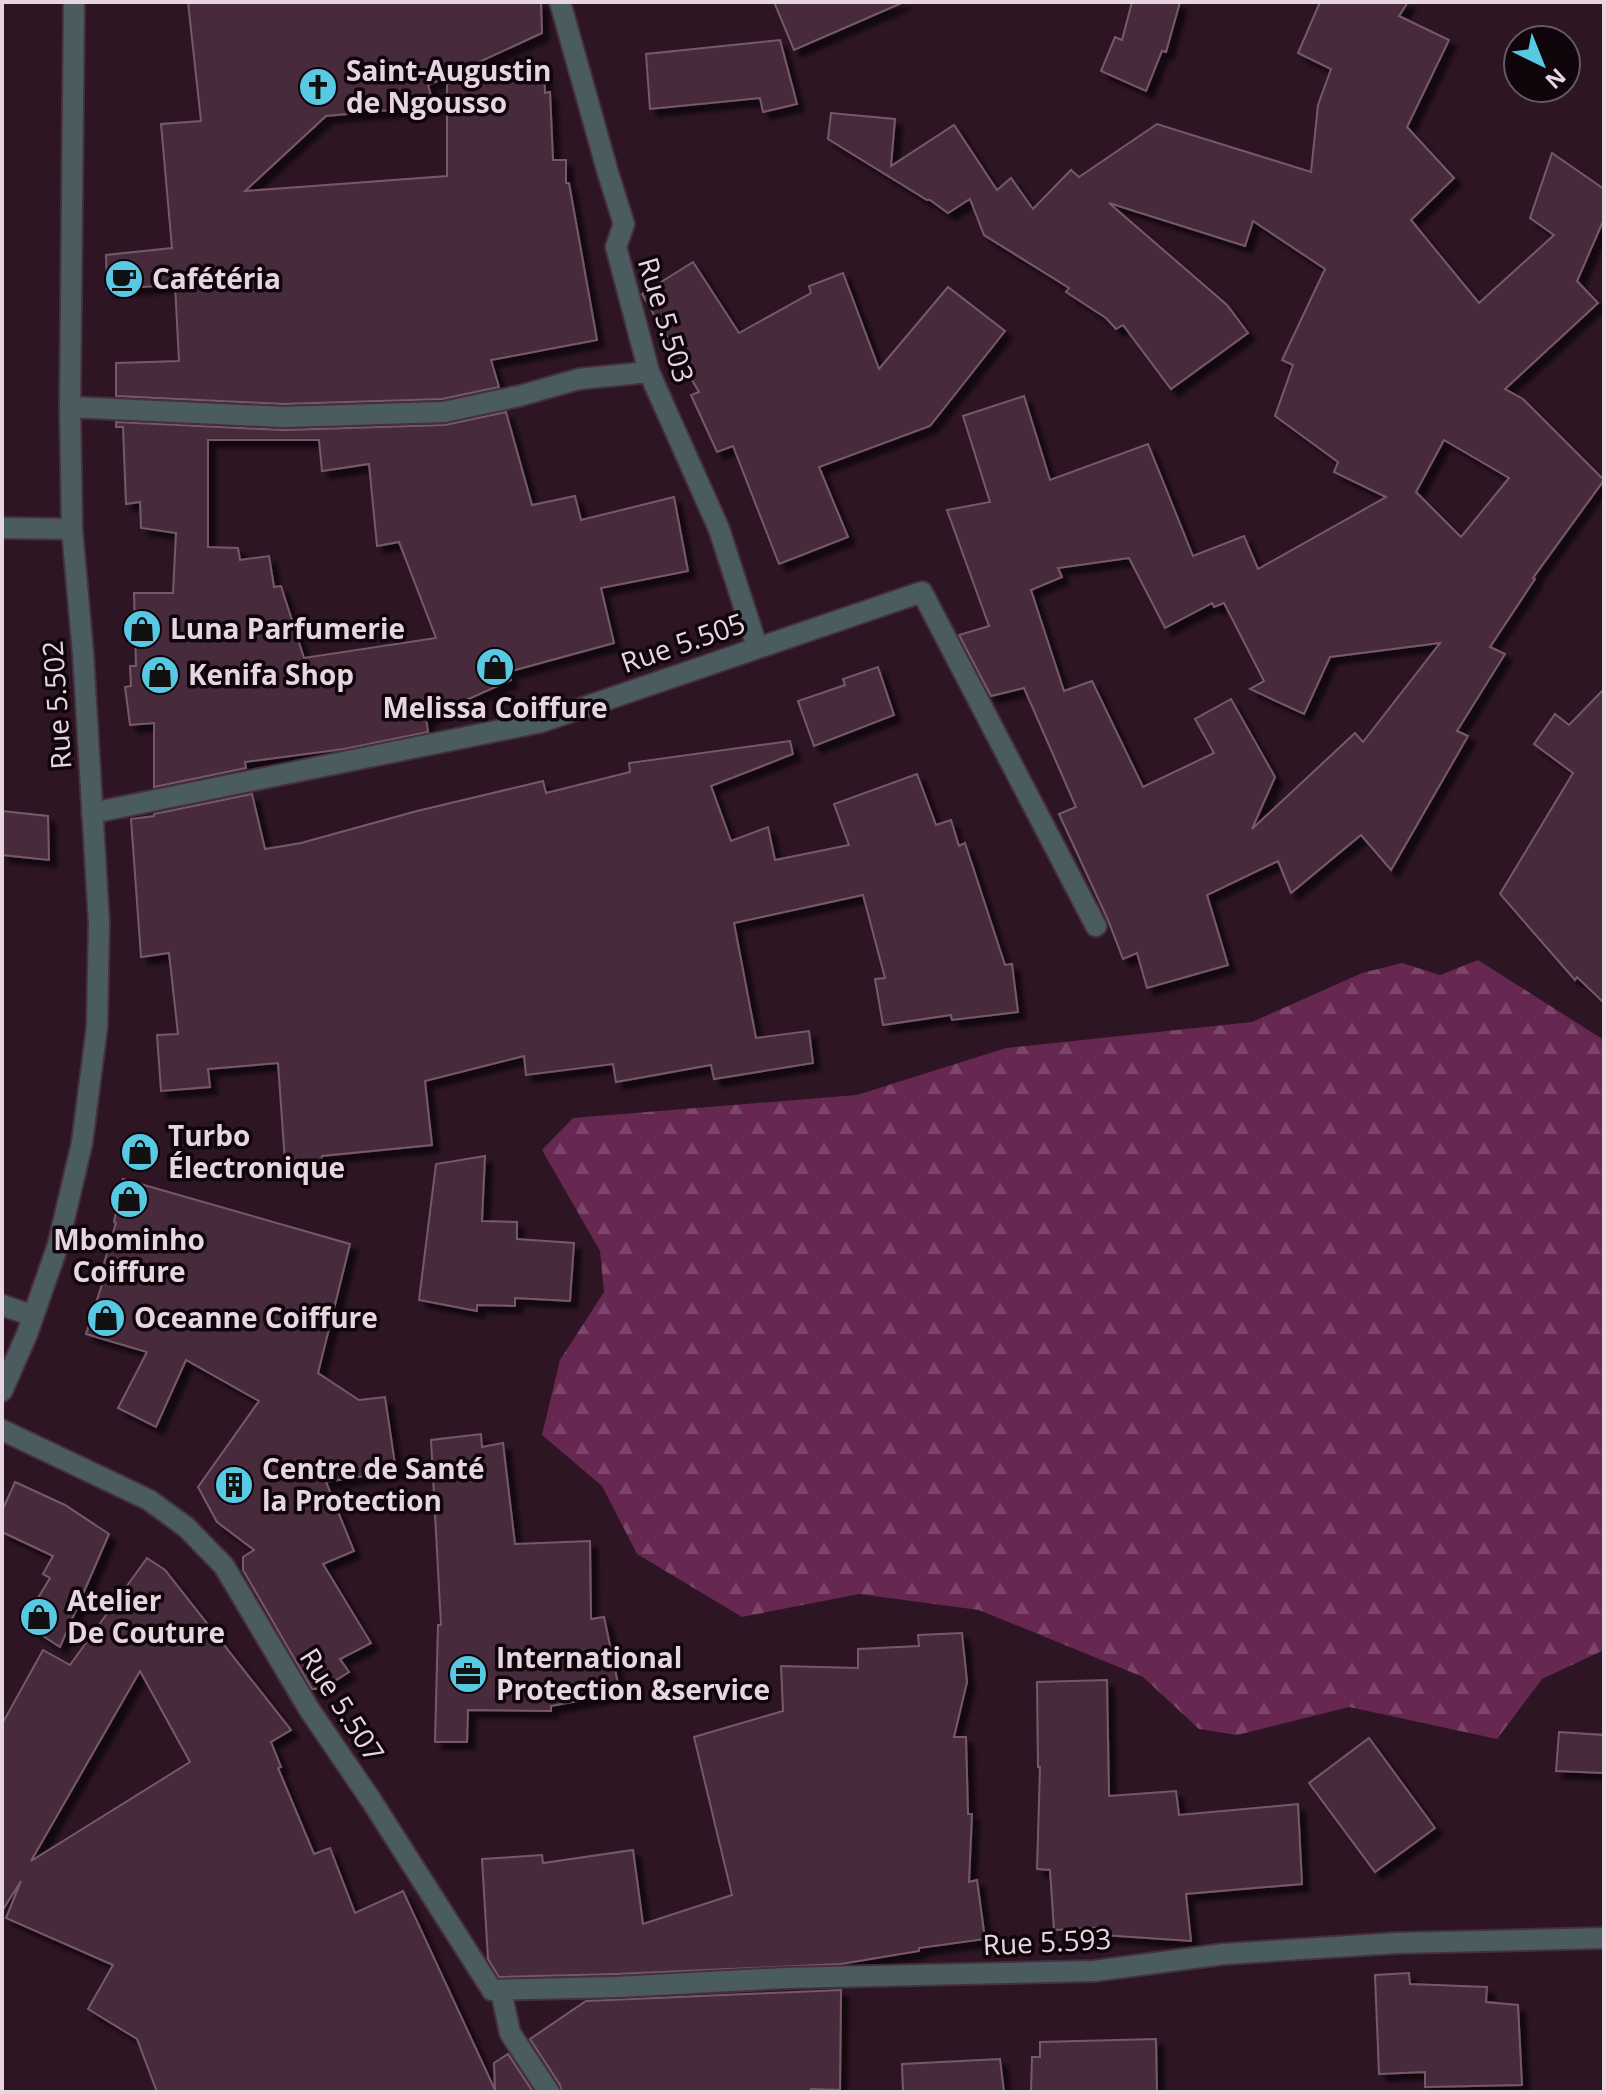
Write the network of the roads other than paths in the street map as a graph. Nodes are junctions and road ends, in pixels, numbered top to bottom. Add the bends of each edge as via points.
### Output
1 (74, 2) edge
2 (560, 2) edge
3 (649, 372) junction
4 (70, 407) junction
5 (2, 528) edge
6 (72, 529) junction
7 (757, 647) junction
8 (92, 813) junction
9 (1096, 926) dead end
10 (2, 1305) edge
11 (33, 1316) junction
12 (2, 1391) edge
13 (2, 1430) edge
14 (1604, 1938) edge
15 (492, 1990) junction
16 (549, 2092) edge

1 - 4 street, Rue 5.502
2 - 3 street, Rue 5.503 via 624,224 616,247
3 - 4 street via 579,379 444,412 284,417
3 - 7 street, Rue 5.503 via 719,529
4 - 6 street, Rue 5.502
5 - 6 street
6 - 8 street, Rue 5.502
7 - 8 street, Rue 5.505 via 541,722
7 - 9 street, Rue 5.505 via 922,592
8 - 11 street, Rue 5.502 via 99,923 97,1027 82,1143 58,1245
10 - 11 street
11 - 12 street, Rue 5.502
13 - 15 street, Rue 5.507 via 149,1500 186,1527 224,1566 309,1709
14 - 15 street, Rue 5.593 via 1224,1954 1094,1971
15 - 16 street, Rue 5.507 via 501,1991 510,2033

